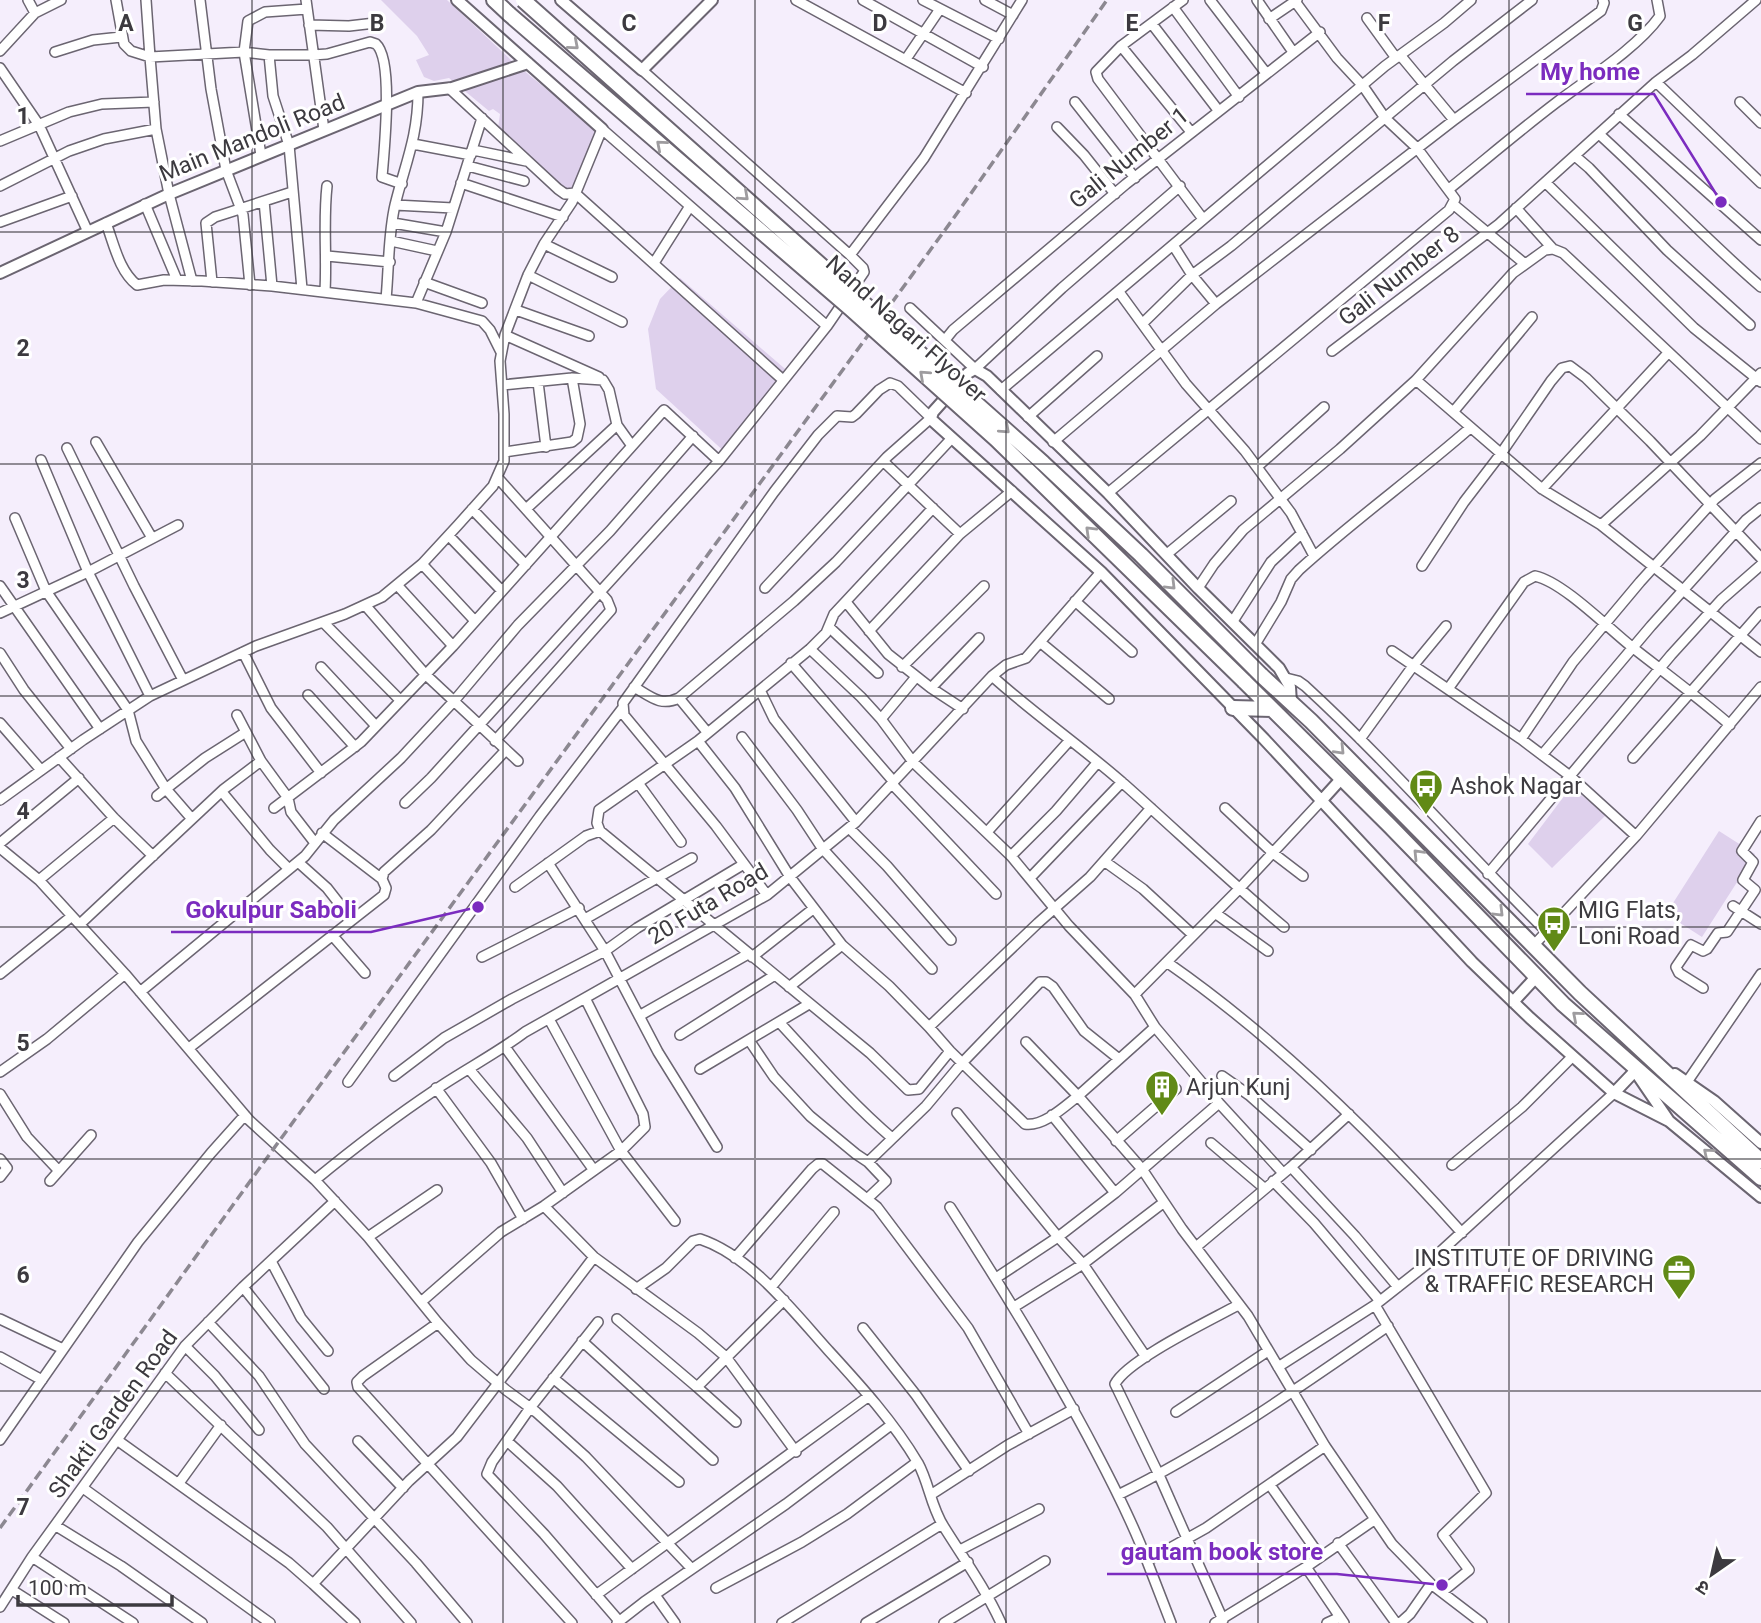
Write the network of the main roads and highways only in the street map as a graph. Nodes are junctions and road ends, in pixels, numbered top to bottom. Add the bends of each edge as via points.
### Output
1 (494, 0) edge
2 (523, 0) edge
3 (1233, 708) road end
4 (1272, 709) junction
5 (1687, 1103) junction
6 (1761, 1161) edge
7 (1761, 1178) edge

4 -> 1 highway, Nand Nagari Flyover, bridge via 996,439
2 -> 5 highway, Nand Nagari Flyover, bridge via 1141,555 1641,1051
3 - 4 highway
5 -> 4 highway, Nand Nagari Flyover via 1632,1066 1563,1004
5 - 6 highway
5 - 7 highway

